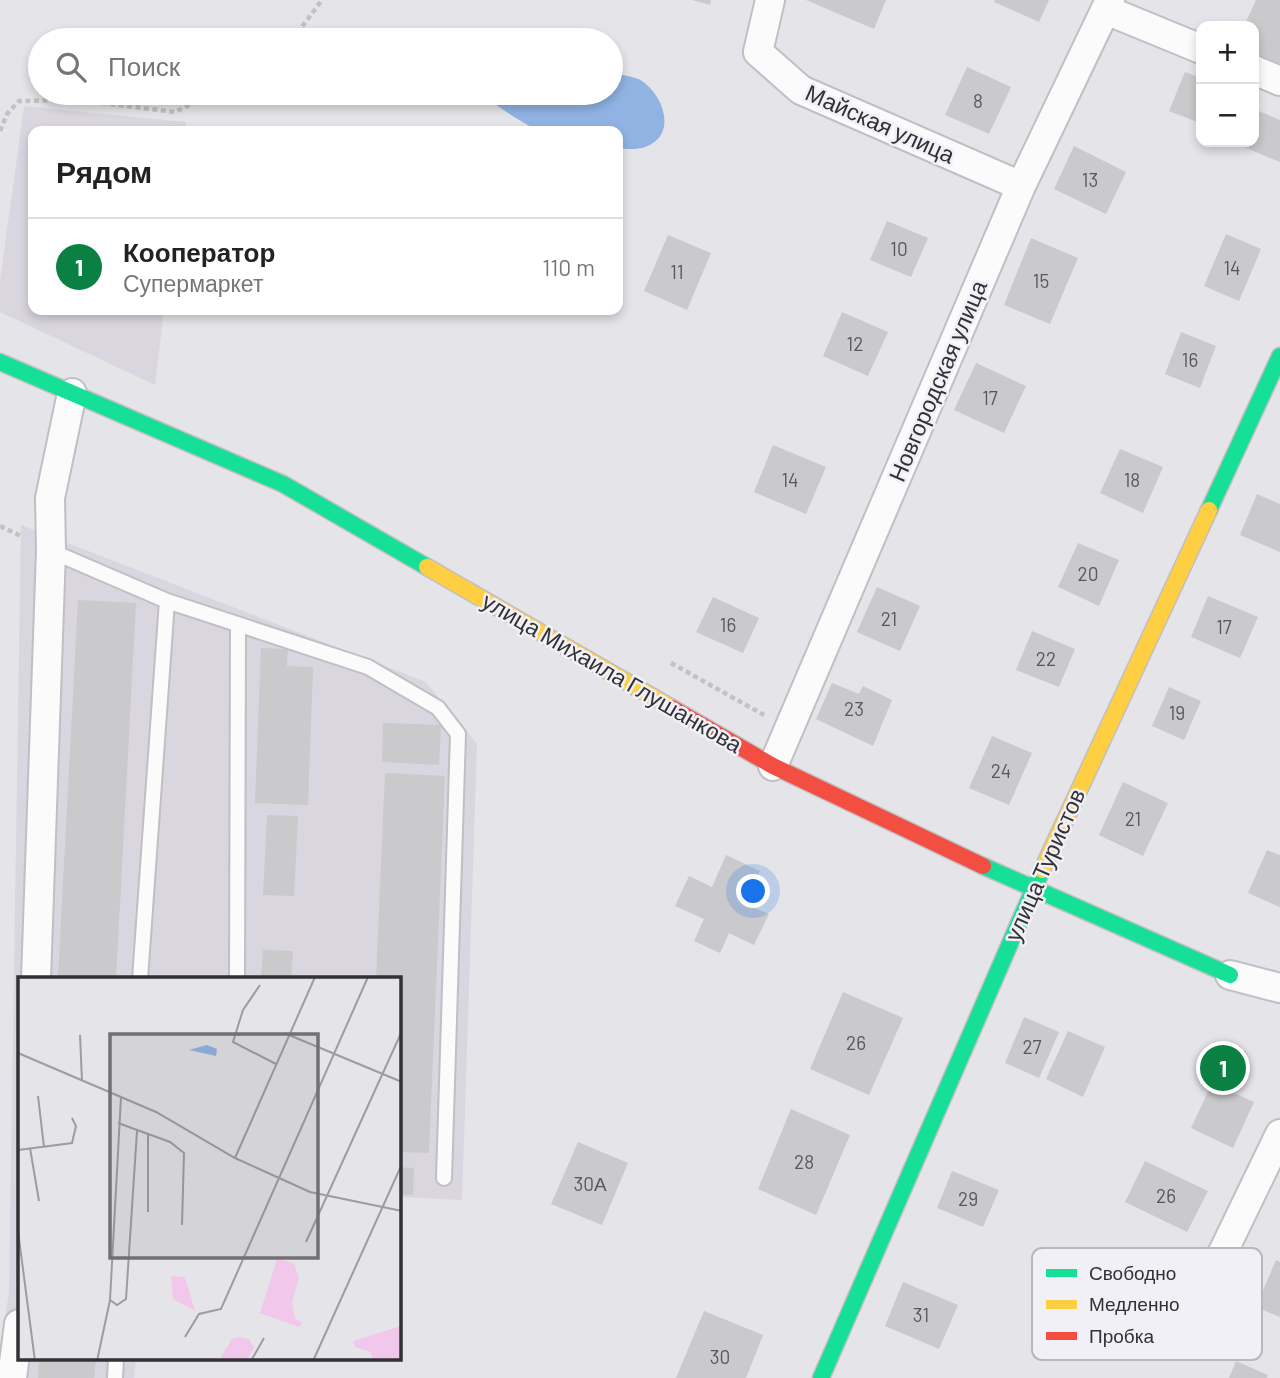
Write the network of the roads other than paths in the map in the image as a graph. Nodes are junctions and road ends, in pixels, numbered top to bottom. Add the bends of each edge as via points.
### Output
1 (770, 0) edge
2 (1108, 5) edge
3 (1196, 47) edge
4 (1259, 72) edge
5 (1280, 81) edge
6 (1021, 186) junction
7 (1280, 356) edge
8 (0, 362) edge
9 (72, 393) junction
10 (51, 551) junction
11 (167, 601) junction
12 (238, 625) junction
13 (774, 766) junction
14 (1033, 890) junction
15 (1230, 975) joint
16 (36, 977) edge
17 (140, 977) edge
18 (237, 977) edge
19 (1280, 988) edge
20 (1280, 1134) edge
21 (444, 1178) dead end
22 (1225, 1248) edge
23 (18, 1332) edge
24 (116, 1360) edge
25 (12, 1378) edge
26 (115, 1378) edge
27 (821, 1378) edge

1 - 6 street, Майская улица via 758,52 801,90
2 - 3 street
2 - 6 street, Новгородская улица
4 - 5 street
6 - 13 street, Новгородская улица
7 - 14 street, улица Туристов
8 - 9 street, улица Михаила Глушанкова
9 - 10 street via 50,498
9 - 13 street, улица Михаила Глушанкова via 283,484
10 - 11 lane
10 - 16 street
11 - 12 lane
11 - 17 lane
12 - 18 lane
12 - 21 lane via 368,667 438,708 458,734
13 - 14 street, улица Михаила Глушанкова
14 - 15 street, улица Михаила Глушанкова
14 - 27 street, улица Туристов
15 - 19 street
20 - 22 street
23 - 25 street
24 - 26 lane

